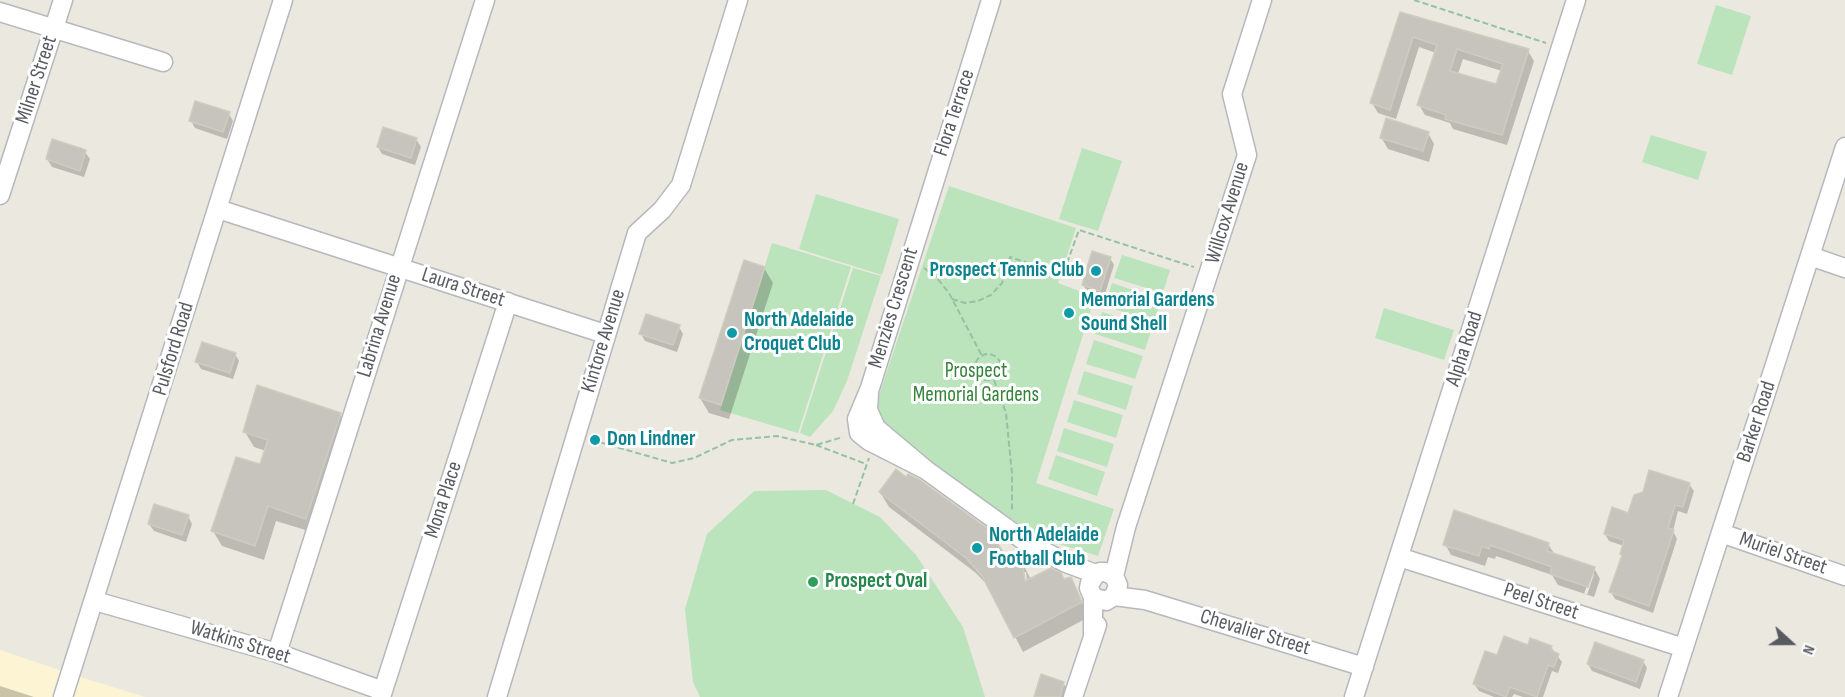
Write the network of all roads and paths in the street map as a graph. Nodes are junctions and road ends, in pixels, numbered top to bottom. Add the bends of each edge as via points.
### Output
1 (63, 0) edge
2 (283, 0) edge
3 (485, 0) edge
4 (738, 0) edge
5 (991, 0) edge
6 (1262, 0) edge
7 (1414, 0) edge
8 (1576, 0) edge
9 (0, 12) edge
10 (53, 29) junction
11 (1561, 48) junction
12 (163, 62) dead end
13 (1845, 147) edge
14 (0, 195) edge
15 (218, 209) junction
16 (919, 227) joint
17 (1810, 256) junction
18 (399, 267) junction
19 (924, 268) dead end
20 (1845, 268) edge
21 (1209, 272) junction
22 (952, 299) junction
23 (508, 302) junction
24 (605, 334) junction
25 (982, 356) junction
26 (994, 380) junction
27 (870, 388) junction
28 (575, 434) junction
29 (866, 438) junction
30 (816, 445) junction
31 (867, 464) junction
32 (926, 470) junction
33 (854, 504) dead end
34 (1012, 513) dead end
35 (1721, 533) junction
36 (1399, 557) junction
37 (1845, 576) edge
38 (1104, 586) junction
39 (95, 601) junction
40 (1684, 648) junction
41 (277, 653) junction
42 (1364, 667) junction
43 (382, 694) edge
44 (63, 697) edge
45 (497, 697) edge
46 (1073, 697) edge
47 (1354, 697) edge
48 (1668, 697) edge

1 - 10 street, Milner Street
2 - 15 street, Pulsford Road
3 - 18 street, Labrina Avenue
4 - 24 street, Kintore Avenue via 681,185 637,234
5 - 16 street, Flora Terrace
6 - 21 street, Willcox Avenue via 1232,94 1246,155
7 - 11 path
8 - 11 street, Alpha Road
9 - 10 street
10 - 12 street
10 - 14 street, Milner Street
11 - 36 street, Alpha Road
13 - 17 street, Barker Road
15 - 18 street, Laura Street
15 - 39 street, Pulsford Road
16 - 27 street, Menzies Crescent
17 - 20 street
17 - 35 street, Barker Road
18 - 23 street, Laura Street
18 - 41 street, Labrina Avenue
19 - 22 path via 938,278
21 - 22 path via 1079,230 1067,263 1052,268 1010,256 1002,283 991,295 978,302
21 - 38 street, Willcox Avenue
22 - 25 path
23 - 24 street, Laura Street
23 - 43 street, Mona Place
24 - 28 street, Kintore Avenue
25 - 26 path via 976,364 977,375
25 - 26 path via 991,355 1000,362 1001,371
26 - 34 path via 1006,413
27 - 29 street, Menzies Crescent via 857,419
27 - 32 street, Menzies Crescent via 868,410 876,428
28 - 30 path via 672,463 694,458 732,440 777,436
28 - 45 street, Kintore Avenue
29 - 30 path
29 - 31 path
29 - 32 street, Menzies Crescent
30 - 31 path
31 - 33 path
32 - 38 street, Menzies Crescent via 1023,540
35 - 37 street, Muriel Street
35 - 40 street, Barker Road
36 - 40 street, Peel Street
36 - 42 street, Alpha Road
38 - 42 street, Chevalier Street
38 - 46 street, Willcox Avenue
39 - 41 street, Watkins Street
39 - 44 street, Pulsford Road
40 - 48 street, Barker Road
41 - 43 street, Watkins Street
42 - 47 street, Alpha Road

